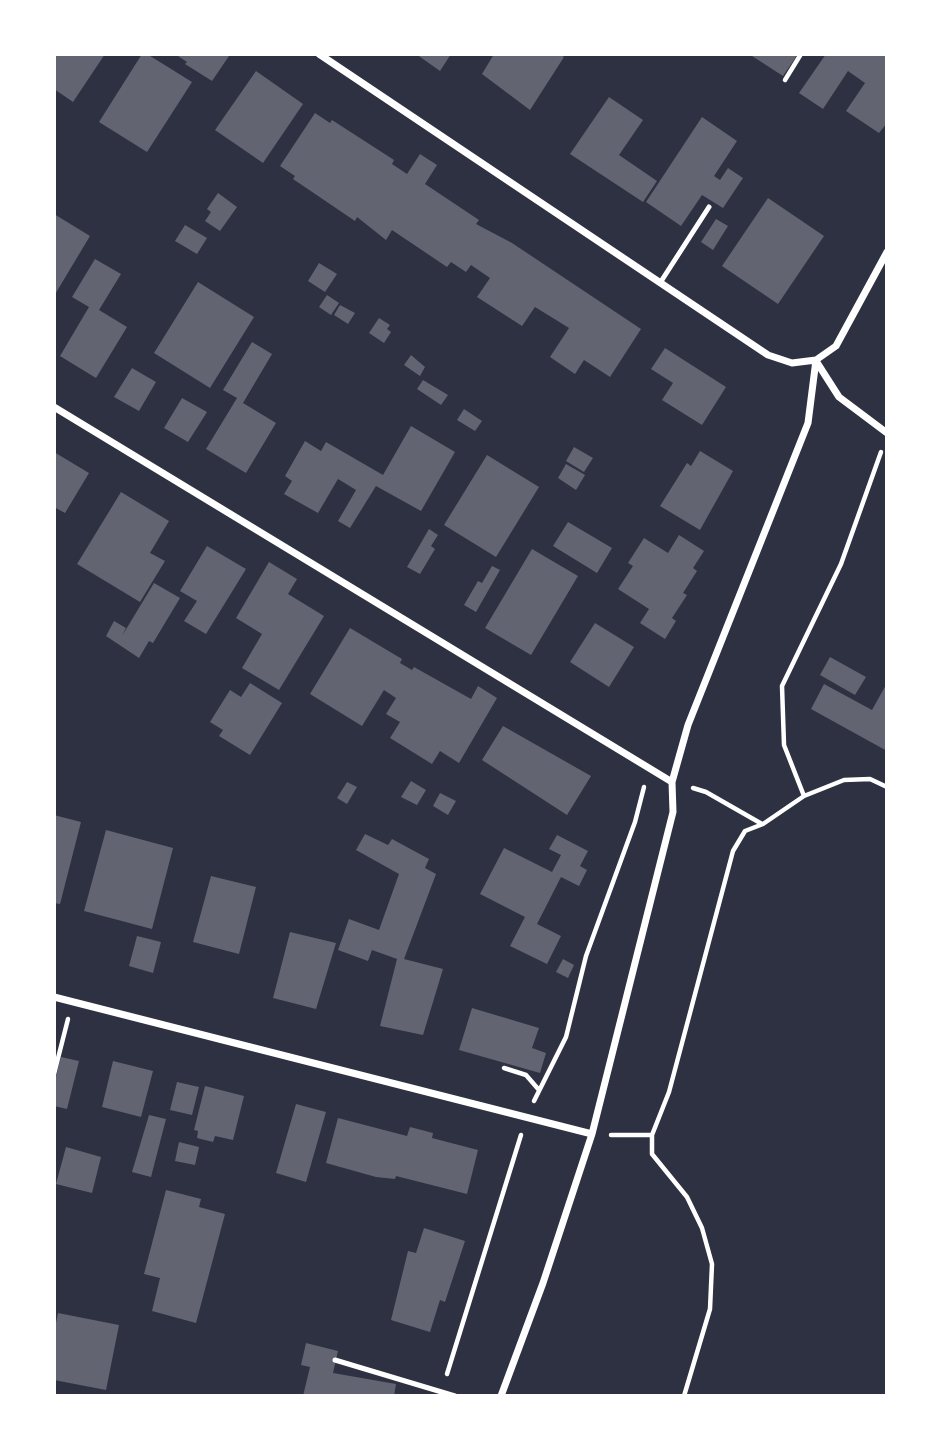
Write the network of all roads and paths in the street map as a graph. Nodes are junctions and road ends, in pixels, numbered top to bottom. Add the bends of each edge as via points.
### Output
1 (319, 54) edge
2 (801, 54) edge
3 (785, 80) dead end
4 (709, 207) dead end
5 (887, 251) edge
6 (660, 283) junction
7 (816, 360) junction
8 (54, 407) edge
9 (887, 433) edge
10 (883, 446) dead end
11 (649, 769) junction
12 (673, 782) junction
13 (887, 787) edge
14 (804, 796) junction
15 (763, 824) junction
16 (54, 997) edge
17 (73, 1001) junction
18 (504, 1068) dead end
19 (54, 1073) edge
20 (539, 1090) junction
21 (527, 1116) junction
22 (592, 1134) junction
23 (652, 1135) junction
24 (335, 1360) dead end
25 (441, 1392) junction
26 (455, 1396) edge
27 (501, 1396) edge
28 (684, 1396) edge

1 - 6 street
2 - 3 path
4 - 6 lane
5 - 7 street via 836,346
6 - 7 street via 768,355 792,363
7 - 9 street via 839,397
7 - 12 street via 808,423 698,699
8 - 11 street
10 - 14 path via 841,564 782,686 784,745
11 - 12 street
11 - 20 path via 635,822 586,956 566,1037
12 - 15 path via 706,792
12 - 22 street via 673,812
13 - 14 path via 870,779 844,780
14 - 15 path
15 - 23 path via 745,831 733,851 669,1092
16 - 17 street
17 - 19 path
17 - 21 street
18 - 20 path via 526,1075
20 - 21 path
21 - 22 street
21 - 25 path
22 - 23 path
22 - 27 street
23 - 28 path via 652,1154 687,1198 712,1264 710,1309
24 - 25 lane
25 - 26 lane

